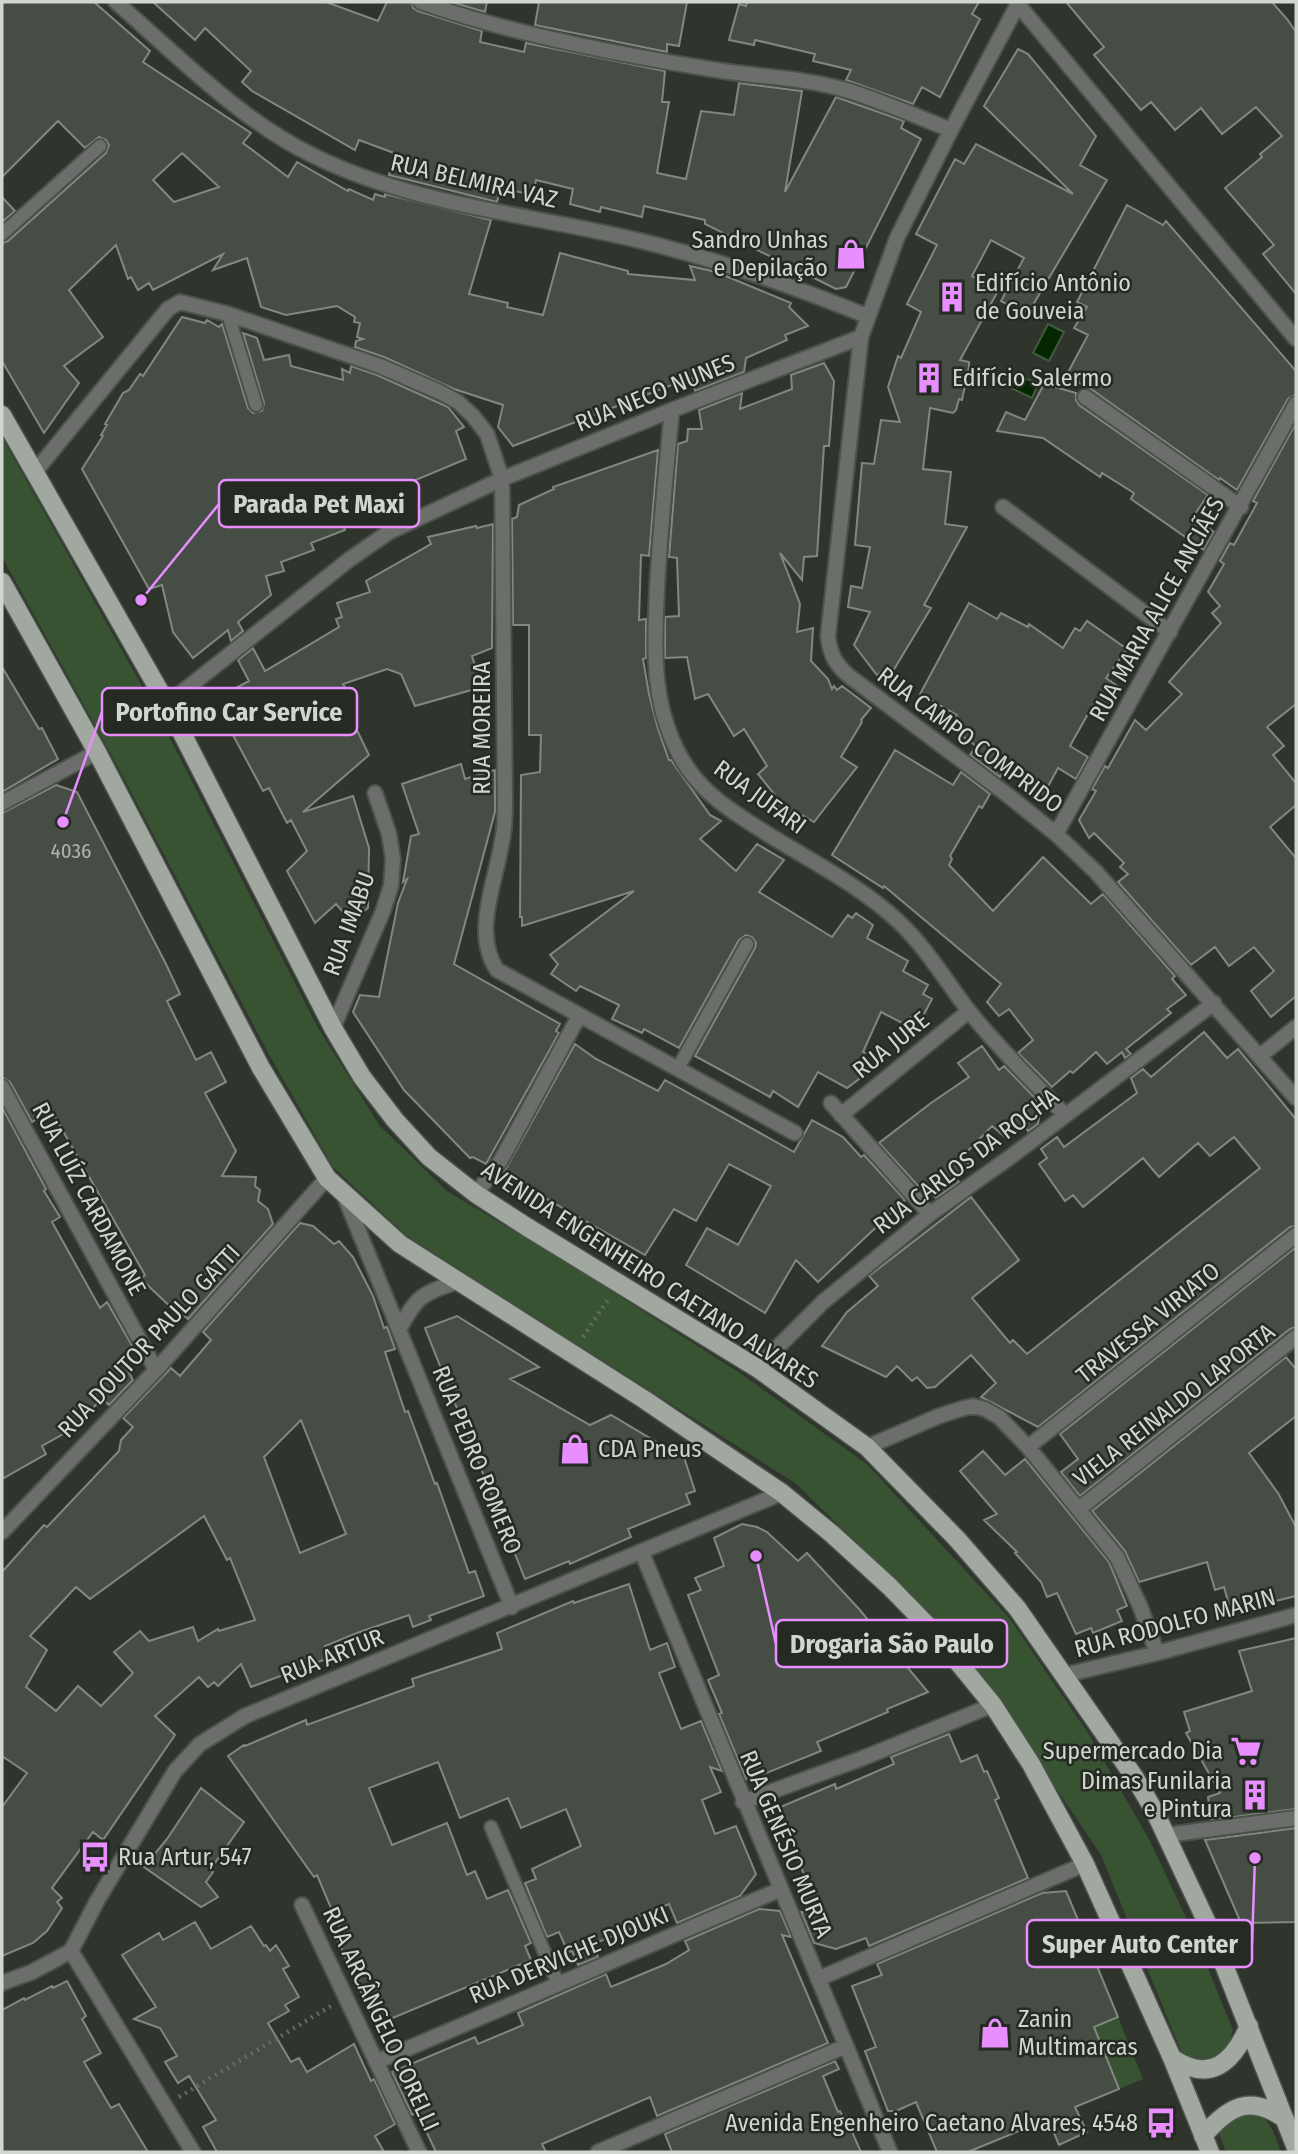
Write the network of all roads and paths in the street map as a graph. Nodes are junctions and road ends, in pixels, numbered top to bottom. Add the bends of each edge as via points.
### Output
1 (116, 2) edge
2 (421, 2) edge
3 (1017, 3) edge
4 (951, 130) junction
5 (100, 146) dead end
6 (2, 234) edge
7 (229, 314) junction
8 (867, 316) junction
9 (861, 337) junction
10 (1296, 339) edge
11 (1085, 397) dead end
12 (1296, 404) edge
13 (256, 405) dead end
14 (672, 410) junction
15 (2, 415) edge
16 (34, 472) junction
17 (502, 479) junction
18 (1003, 507) dead end
19 (1241, 507) junction
20 (2, 582) edge
21 (1170, 632) junction
22 (167, 704) junction
23 (97, 752) junction
24 (375, 793) dead end
25 (2, 803) edge
26 (1056, 834) junction
27 (747, 944) dead end
28 (1214, 1003) junction
29 (969, 1011) junction
30 (579, 1016) junction
31 (1296, 1027) edge
32 (333, 1028) junction
33 (1260, 1056) junction
34 (678, 1068) junction
35 (2, 1087) edge
36 (1296, 1098) edge
37 (831, 1103) dead end
38 (841, 1115) junction
39 (1066, 1115) junction
40 (795, 1133) dead end
41 (327, 1178) junction
42 (343, 1194) junction
43 (476, 1194) junction
44 (930, 1214) junction
45 (1296, 1235) edge
46 (456, 1282) junction
47 (618, 1282) junction
48 (399, 1330) junction
49 (1296, 1338) edge
50 (572, 1354) junction
51 (757, 1368) junction
52 (156, 1370) junction
53 (867, 1447) junction
54 (1028, 1447) junction
55 (782, 1493) junction
56 (1080, 1508) junction
57 (2, 1532) edge
58 (642, 1553) junction
59 (512, 1607) junction
60 (1296, 1615) edge
61 (1157, 1653) junction
62 (1065, 1675) junction
63 (993, 1705) junction
64 (743, 1802) junction
65 (1296, 1818) edge
66 (491, 1827) dead end
67 (1167, 1835) junction
68 (1085, 1864) junction
69 (779, 1890) junction
70 (302, 1905) dead end
71 (71, 1951) junction
72 (818, 1979) junction
73 (2, 1983) edge
74 (558, 1984) junction
75 (346, 1997) junction
76 (1249, 2026) junction
77 (846, 2046) junction
78 (1172, 2058) junction
79 (376, 2062) junction
80 (165, 2105) junction
81 (1285, 2119) junction
82 (1206, 2144) edge
83 (1296, 2148) edge
84 (193, 2152) edge
85 (419, 2152) edge
86 (598, 2152) edge
87 (890, 2152) edge

1 - 8 street, RUA BELMIRA VAZ via 266,128 310,155 362,178 736,266
2 - 4 street via 581,45 845,90
3 - 4 street
3 - 10 street
4 - 8 street via 897,238
5 - 6 lane
7 - 13 lane
7 - 16 street, RUA MOREIRA via 186,302 174,304
7 - 17 street, RUA MOREIRA via 380,366 449,397 487,434
8 - 9 street
9 - 14 street, RUA NECO NUNES
9 - 26 street, RUA CAMPO COMPRIDO via 828,636 830,653 843,671
11 - 19 street
12 - 19 street, RUA MARIA ALICE ANCIÃES
14 - 17 street, RUA NECO NUNES
14 - 29 street, RUA JUFARI via 654,640 666,724 684,763 698,784 723,804 900,924
15 - 16 main road, AVENIDA ENGENHEIRO CAETANO ALVARES
16 - 22 main road, AVENIDA ENGENHEIRO CAETANO ALVARES
17 - 22 street, RUA NECO NUNES via 379,538
17 - 30 street, RUA MOREIRA via 505,803 486,949 497,970
18 - 21 street
19 - 21 street, RUA MARIA ALICE ANCIÃES
20 - 23 main road
21 - 26 street, RUA MARIA ALICE ANCIÃES
22 - 32 main road, AVENIDA ENGENHEIRO CAETANO ALVARES
23 - 25 street
23 - 41 main road via 261,1068
24 - 32 street, RUA IMABU via 389,834 391,886
26 - 28 street, RUA CAMPO COMPRIDO
27 - 34 lane
28 - 33 street, RUA CAMPO COMPRIDO
28 - 39 street, RUA CARLOS DA ROCHA
29 - 38 street, RUA JURE
29 - 39 street, RUA JUFARI
30 - 34 street, RUA MOREIRA
30 - 43 street via 501,1160
31 - 33 street
32 - 43 main road, AVENIDA ENGENHEIRO CAETANO ALVARES via 395,1120 429,1157
33 - 36 street, RUA CAMPO COMPRIDO
34 - 40 street, RUA MOREIRA
35 - 52 street, RUA LUÍZ CARDAMONE
37 - 38 street
38 - 44 street
39 - 44 street, RUA CARLOS DA ROCHA
41 - 42 main road
41 - 52 street, RUA DOUTOR PAULO GATTI
42 - 46 main road via 400,1244
42 - 48 street, RUA PEDRO ROMERO
43 - 47 main road, AVENIDA ENGENHEIRO CAETANO ALVARES
44 - 51 street, RUA CARLOS DA ROCHA via 823,1302
45 - 54 street, TRAVESSA VIRIATO
46 - 48 street via 420,1297
46 - 50 main road
47 - 50 path
47 - 51 main road, AVENIDA ENGENHEIRO CAETANO ALVARES
48 - 59 street, RUA PEDRO ROMERO
49 - 56 street, VIELA REINALDO LAPORTA
50 - 55 main road
51 - 53 main road, AVENIDA ENGENHEIRO CAETANO ALVARES
52 - 57 street, RUA DOUTOR PAULO GATTI
53 - 54 street via 973,1406 999,1417
53 - 62 main road, AVENIDA ENGENHEIRO CAETANO ALVARES via 966,1549 1017,1608
54 - 56 street
55 - 58 street, RUA ARTUR
55 - 63 main road via 889,1586
56 - 61 street via 1117,1557
58 - 59 street, RUA ARTUR
58 - 64 street, RUA GENÉSIO MURTA
59 - 71 street, RUA ARTUR via 245,1716 200,1744 175,1772
60 - 61 street, RUA RODOLFO MARIN
61 - 62 street, RUA RODOLFO MARIN
62 - 67 main road, AVENIDA ENGENHEIRO CAETANO ALVARES via 1136,1778
63 - 64 street
63 - 68 main road
64 - 69 street, RUA GENÉSIO MURTA
65 - 67 street
66 - 74 lane
67 - 76 main road, AVENIDA ENGENHEIRO CAETANO ALVARES
68 - 72 street
68 - 78 main road
69 - 72 street, RUA GENÉSIO MURTA
69 - 74 street, RUA DERVICHE DJOUKI
70 - 75 street, RUA ARCÂNGELO CORELLI
71 - 73 street
71 - 80 street
72 - 77 street, RUA GENÉSIO MURTA
74 - 79 street, RUA DERVICHE DJOUKI
75 - 79 street, RUA ARCÂNGELO CORELLI
75 - 80 path
76 - 78 main road via 1236,2053 1222,2065 1199,2070
76 - 81 main road, AVENIDA ENGENHEIRO CAETANO ALVARES
77 - 86 street
77 - 87 street, RUA GENÉSIO MURTA
78 - 82 main road
79 - 85 street, RUA ARCÂNGELO CORELLI
80 - 84 street
81 - 82 main road via 1270,2108 1239,2106 1218,2118
81 - 83 main road, AVENIDA ENGENHEIRO CAETANO ALVARES

